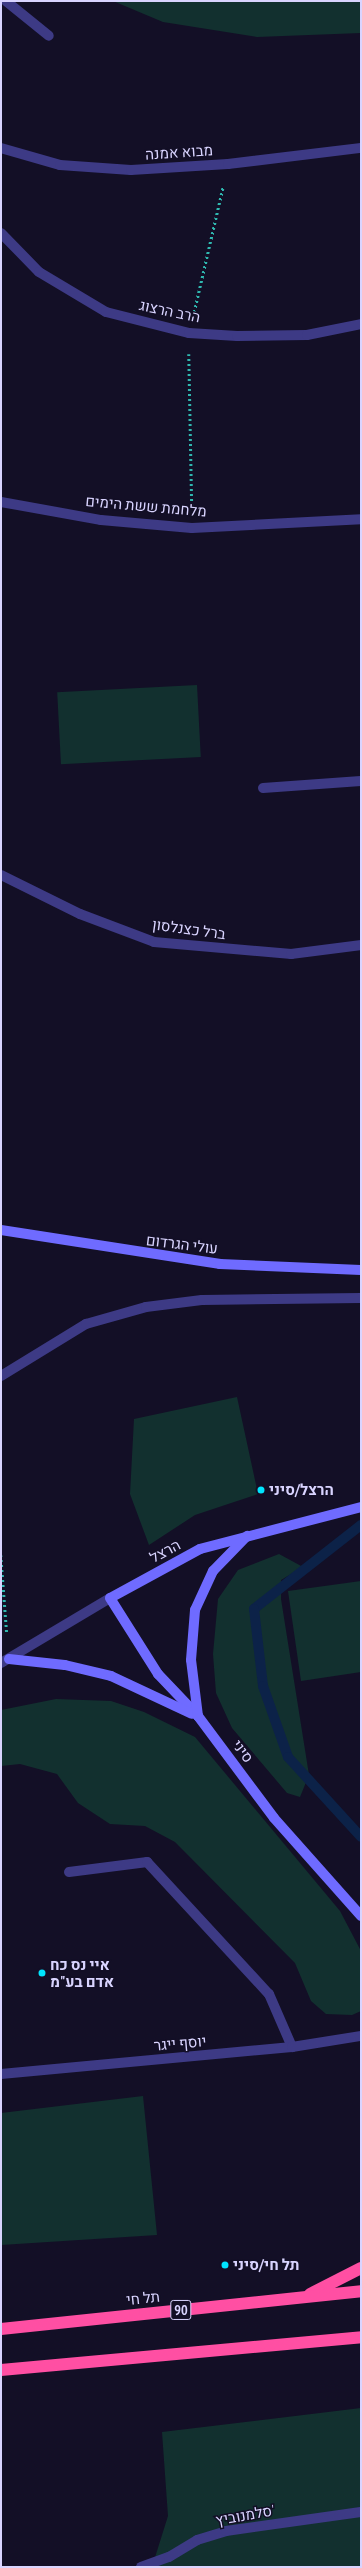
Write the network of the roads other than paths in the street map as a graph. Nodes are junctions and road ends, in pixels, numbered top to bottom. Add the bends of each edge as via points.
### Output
1 (6, 1) edge
2 (49, 36) dead end
3 (1, 148) edge
4 (361, 148) edge
5 (1, 233) edge
6 (361, 324) edge
7 (1, 502) edge
8 (361, 519) edge
9 (361, 782) edge
10 (264, 788) dead end
11 (1, 875) edge
12 (361, 945) edge
13 (1, 1230) edge
14 (361, 1270) edge
15 (361, 1298) edge
16 (1, 1376) edge
17 (361, 1507) edge
18 (248, 1535) junction
19 (110, 1598) junction
20 (5, 1661) edge
21 (198, 1716) junction
22 (70, 1872) dead end
23 (361, 1916) edge
24 (361, 2036) edge
25 (292, 2047) junction
26 (1, 2074) edge
27 (361, 2268) edge
28 (361, 2291) edge
29 (303, 2297) junction
30 (1, 2329) edge
31 (361, 2336) edge
32 (1, 2370) edge
33 (361, 2512) edge
34 (141, 2567) edge

1 - 2 street
3 - 4 street, מבוא אמנה via 60,165 131,170 228,164
5 - 6 street, הרב הרצוג via 39,272 106,312 189,333 237,336 307,335
7 - 8 street, מלחמת ששת הימים via 101,520 192,528
9 - 10 street
11 - 12 street, ברל כצנלסון via 80,914 154,942 291,954
13 - 14 street, עולי הגרדום via 110,1250 220,1264
15 - 16 street via 202,1300 146,1307 86,1324
17 - 18 street, הרצל
18 - 19 street, הרצל via 200,1549
18 - 21 street via 213,1571 195,1610 191,1660
19 - 20 street, הרצל
19 - 21 street, סיני via 158,1674
20 - 21 street via 65,1665 111,1676
21 - 23 street, סיני via 274,1818
22 - 25 street via 147,1862 269,1994
24 - 25 street, יוסף ייגר
25 - 26 street, יוסף ייגר
27 - 29 highway
28 - 29 highway, תל חי / 90
29 - 30 highway, תל חי / 90
31 - 32 highway
33 - 34 street, סלמנוביץ' via 226,2531 197,2540 169,2558

